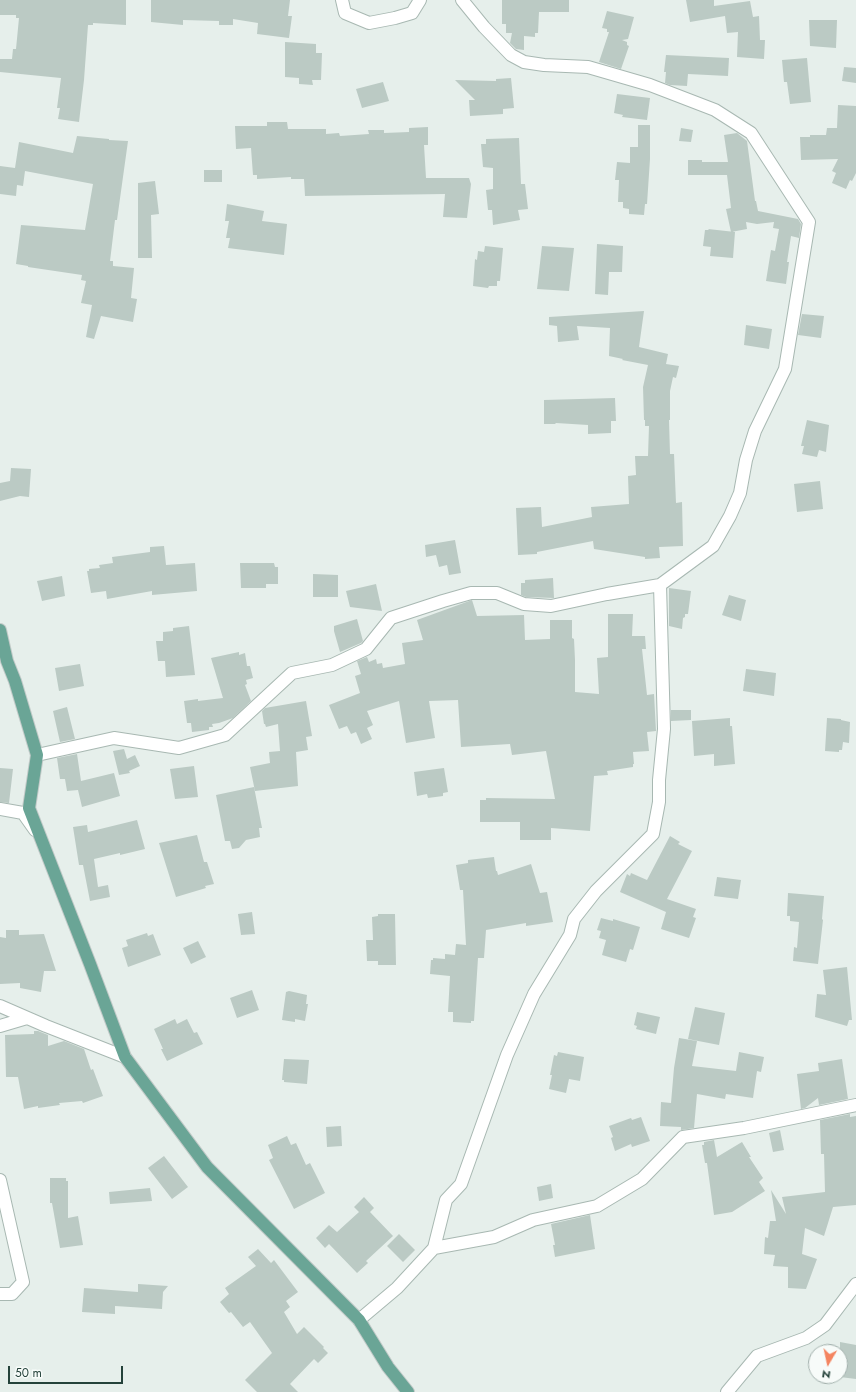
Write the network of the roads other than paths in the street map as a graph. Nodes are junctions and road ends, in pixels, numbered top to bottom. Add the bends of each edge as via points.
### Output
1 (342, 0) edge
2 (420, 0) edge
3 (462, 0) edge
4 (660, 585) junction
5 (0, 630) edge
6 (37, 755) junction
7 (0, 809) edge
8 (40, 838) junction
9 (0, 1006) edge
10 (27, 1018) junction
11 (0, 1026) edge
12 (125, 1057) junction
13 (856, 1105) edge
14 (0, 1180) edge
15 (434, 1248) junction
16 (856, 1284) edge
17 (0, 1294) edge
18 (359, 1320) junction
19 (408, 1392) edge
20 (727, 1392) edge

1 - 2 street via 345,13 369,23 412,13
3 - 4 street via 511,55 524,62 588,67 650,85 714,110 751,133 809,222 784,369 755,431 740,493 713,546
4 - 6 street via 551,606 524,604 497,593 471,594 443,600 391,618 366,649 332,665 292,673 224,735 179,748 114,738
4 - 15 street via 664,729 658,780 659,802 653,834 596,891 574,919 570,935 534,994 507,1055 461,1184 446,1200
5 - 6 main road via 7,661
6 - 8 main road via 29,808
7 - 8 street via 23,813
8 - 12 main road
9 - 10 street
10 - 11 street
10 - 12 street
12 - 18 main road via 207,1167
13 - 15 street via 744,1128 683,1137 642,1179 597,1206 534,1220 494,1237
14 - 17 street via 22,1282 12,1294
15 - 18 street via 397,1288
16 - 20 street via 825,1325 806,1338 757,1356
18 - 19 main road via 388,1367

